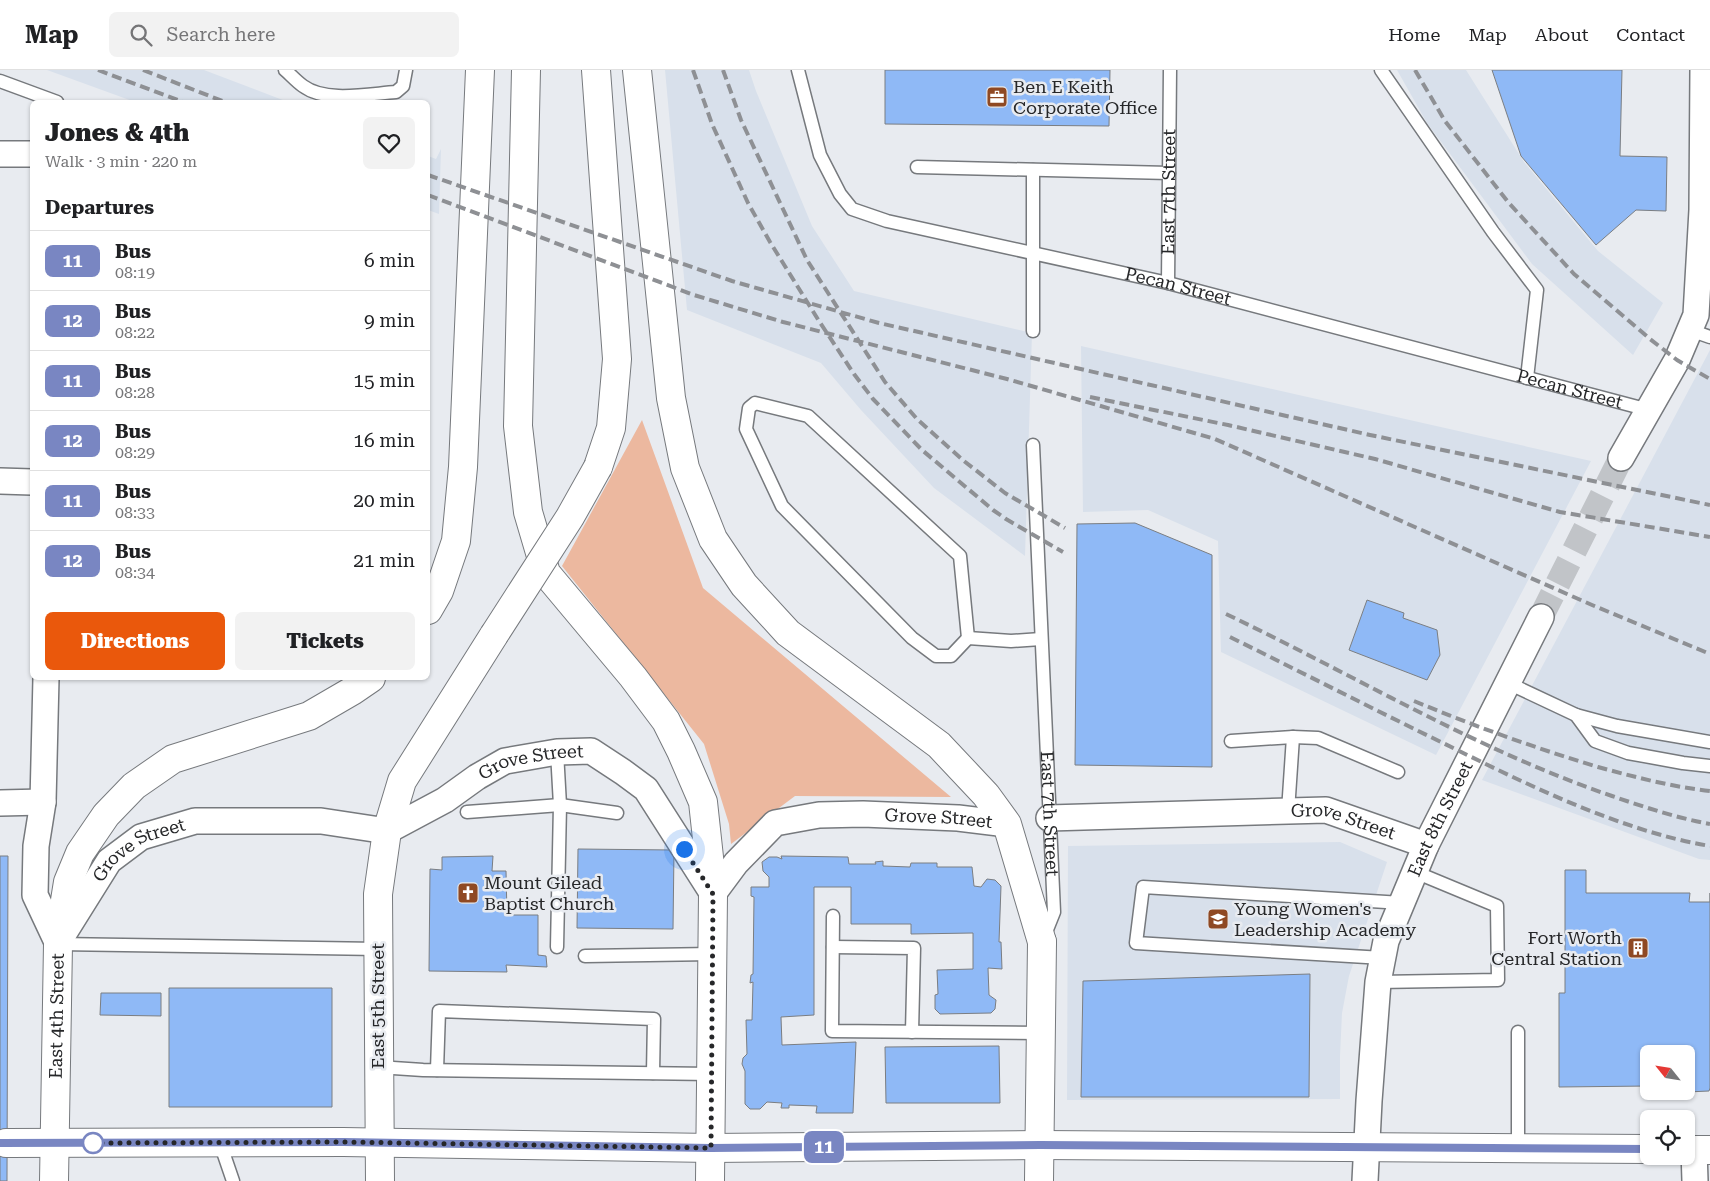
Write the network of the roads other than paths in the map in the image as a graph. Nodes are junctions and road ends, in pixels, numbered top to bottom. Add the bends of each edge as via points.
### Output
1 (285, 70) edge
2 (406, 70) edge
3 (480, 70) edge
4 (526, 70) edge
5 (596, 70) edge
6 (637, 70) edge
7 (798, 70) edge
8 (1170, 70) edge
9 (1381, 70) edge
10 (1702, 70) edge
11 (0, 81) edge
12 (52, 100) edge
13 (0, 154) edge
14 (30, 154) edge
15 (916, 168) dead end
16 (1033, 170) junction
17 (1169, 173) junction
18 (1033, 254) junction
19 (1168, 283) junction
20 (1033, 332) dead end
21 (1700, 333) edge
22 (1527, 378) junction
23 (1649, 410) junction
24 (1033, 445) dead end
25 (1621, 458) tunnel mouth
26 (0, 481) edge
27 (30, 482) edge
28 (430, 607) edge
29 (1541, 617) tunnel mouth
30 (968, 638) junction
31 (1041, 639) junction
32 (46, 680) edge
33 (368, 680) edge
34 (1508, 683) junction
35 (1576, 715) junction
36 (1293, 737) junction
37 (1231, 741) dead end
38 (1710, 742) edge
39 (557, 752) junction
40 (1710, 766) edge
41 (1398, 772) dead end
42 (43, 802) junction
43 (0, 803) edge
44 (560, 805) junction
45 (1288, 811) junction
46 (467, 812) dead end
47 (617, 813) dead end
48 (1049, 818) junction
49 (1006, 824) junction
50 (387, 831) junction
51 (1426, 846) junction
52 (1415, 872) junction
53 (713, 894) junction
54 (1402, 903) junction
55 (833, 916) dead end
56 (1042, 942) junction
57 (58, 944) junction
58 (557, 947) dead end
59 (833, 947) junction
60 (378, 949) junction
61 (712, 954) junction
62 (585, 956) dead end
63 (1383, 958) junction
64 (1378, 982) junction
65 (912, 1032) junction
66 (1518, 1032) dead end
67 (1040, 1033) junction
68 (378, 1067) junction
69 (437, 1070) junction
70 (653, 1073) junction
71 (711, 1074) junction
72 (379, 1142) junction
73 (6, 1143) dead end
74 (55, 1143) junction
75 (220, 1143) junction
76 (1040, 1145) junction
77 (1366, 1147) junction
78 (711, 1148) junction
79 (1518, 1148) junction
80 (1640, 1149) edge
81 (1697, 1150) edge
82 (54, 1181) edge
83 (233, 1181) edge
84 (380, 1181) edge
85 (710, 1181) edge
86 (1040, 1181) edge
87 (1365, 1181) edge
88 (1695, 1181) edge

1 - 2 lane via 304,86 335,96 396,92 403,86
3 - 28 main road via 464,467 456,541 439,591
4 - 53 main road via 518,426 528,512 546,573 633,677 666,721 682,751 703,802
5 - 50 main road, East 5th Street, bridge via 617,359 611,428 598,466 570,517 402,781
6 - 49 main road via 671,398 685,468 713,539 744,585 788,633 939,746 986,795
7 - 18 lane, Pecan Street via 820,155 840,194 852,209 887,221
8 - 17 lane, East 7th Street
9 - 22 lane via 1537,290
10 - 21 street via 1702,210 1696,315
11 - 12 lane
13 - 14 street
15 - 16 lane
16 - 17 lane
16 - 18 lane
17 - 19 lane, East 7th Street
18 - 19 lane, Pecan Street
18 - 20 lane
19 - 22 lane, Pecan Street
21 - 23 street via 1677,360
22 - 23 lane, Pecan Street
23 - 25 street
24 - 31 lane, East 7th Street
26 - 27 street
29 - 34 street, East 8th Street
30 - 30 lane via 960,556 808,416 755,403 749,408 746,429 782,506 912,638 936,656 951,656
30 - 31 lane
31 - 48 lane, East 7th Street
32 - 42 street, East 4th Street
33 - 57 main road via 310,716 173,759 134,786 106,815 80,853 68,882
34 - 35 lane
34 - 51 street, East 8th Street
35 - 38 lane via 1617,726
35 - 40 lane via 1595,741 1628,753
36 - 37 lane
36 - 41 lane via 1318,738
36 - 45 lane
39 - 44 lane
39 - 50 street, Grove Street via 505,761 445,800
39 - 53 street, Grove Street via 591,751 646,789
42 - 43 street
42 - 57 street, East 4th Street via 36,846 35,894
44 - 46 lane
44 - 47 lane
44 - 58 lane
45 - 48 street, Grove Street
45 - 51 street, Grove Street via 1326,810
48 - 56 lane, East 7th Street via 1054,912
49 - 53 street, Grove Street via 958,818 864,814 819,815 775,823 736,862
49 - 56 main road
50 - 57 street, Grove Street via 321,821 195,821 140,837 109,861
50 - 60 main road, East 5th Street via 378,894
51 - 52 street, East 8th Street
52 - 54 street, East 8th Street
52 - 64 lane via 1497,906 1498,980
53 - 61 main road
54 - 63 street, East 8th Street via 1386,941
54 - 63 lane via 1143,887 1136,943
55 - 59 lane
56 - 67 main road, East 7th Street
57 - 60 lane
57 - 74 main road, East 4th Street
59 - 65 lane via 832,1031
59 - 65 lane via 914,948
60 - 68 main road, East 5th Street
61 - 62 lane
61 - 71 main road
63 - 64 street, East 8th Street
64 - 77 street, East 8th Street
65 - 67 lane
66 - 79 lane
67 - 76 main road, East 7th Street
68 - 69 lane
68 - 72 main road, East 5th Street
69 - 70 lane
69 - 70 lane via 439,1012 654,1019
70 - 71 lane
71 - 78 main road
72 - 75 main road
72 - 78 main road
72 - 84 main road, East 5th Street
73 - 74 main road
74 - 75 main road
74 - 82 main road, East 4th Street
75 - 83 lane
76 - 77 main road
76 - 78 main road
76 - 86 main road, East 7th Street
77 - 79 main road
77 - 87 street, East 8th Street
78 - 85 main road
79 - 80 main road
81 - 88 street

